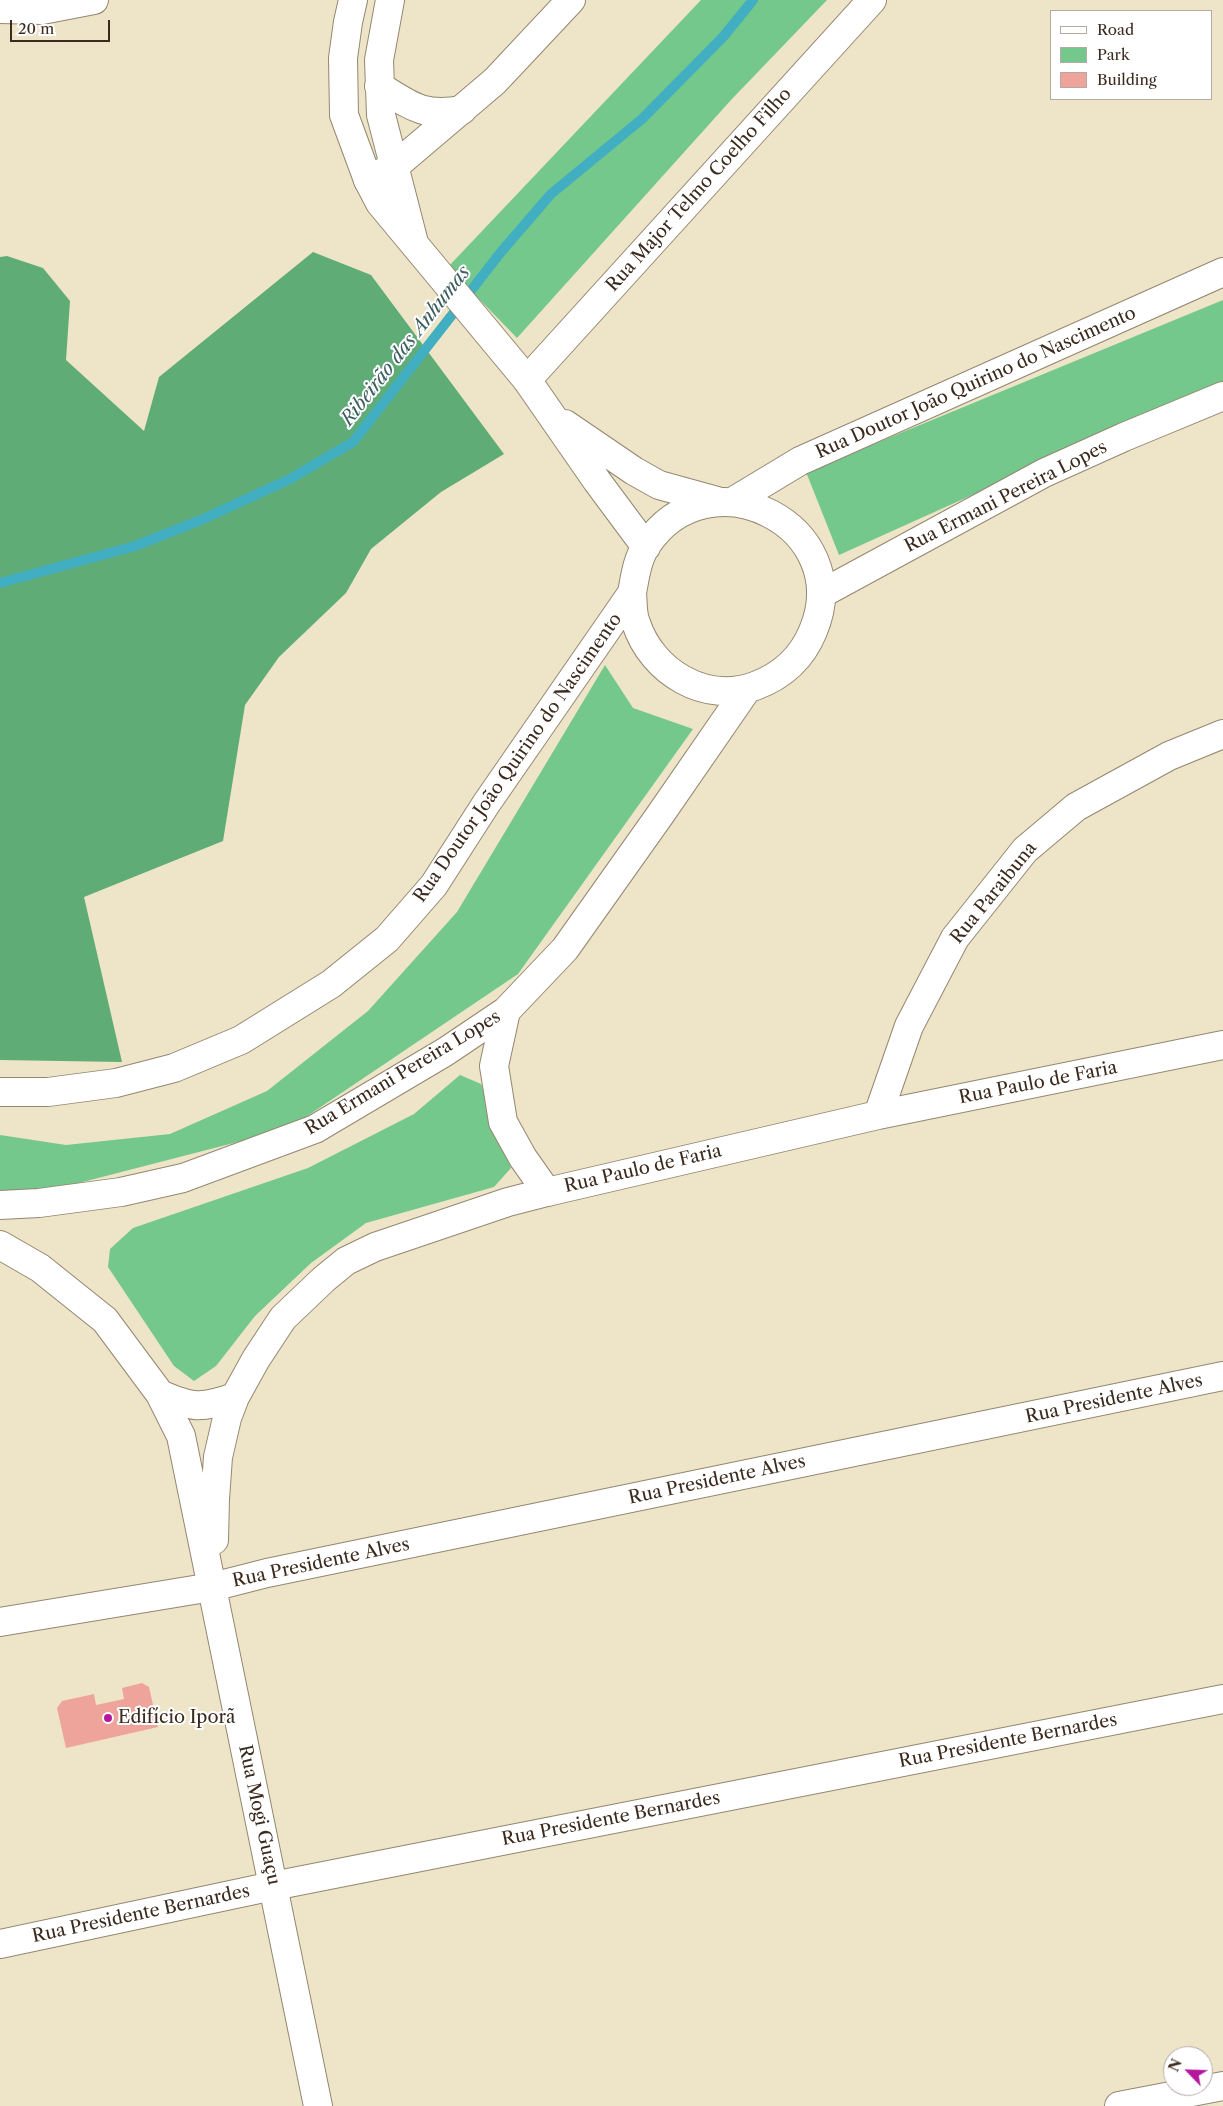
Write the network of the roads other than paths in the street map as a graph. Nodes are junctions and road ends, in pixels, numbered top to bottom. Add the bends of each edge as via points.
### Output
1 (94, 0) edge
2 (390, 0) edge
3 (571, 0) edge
4 (872, 0) edge
5 (346, 7) edge
6 (0, 9) edge
7 (379, 86) junction
8 (462, 110) junction
9 (395, 166) junction
10 (368, 180) junction
11 (421, 252) junction
12 (1223, 272) edge
13 (527, 380) junction
14 (1223, 396) edge
15 (550, 412) junction
16 (726, 502) junction
17 (646, 546) junction
18 (632, 593) junction
19 (821, 594) junction
20 (747, 689) junction
21 (1223, 734) edge
22 (506, 1011) junction
23 (1223, 1045) edge
24 (0, 1092) edge
25 (878, 1115) junction
26 (547, 1192) junction
27 (0, 1205) edge
28 (0, 1245) edge
29 (1223, 1376) edge
30 (160, 1394) junction
31 (235, 1397) junction
32 (212, 1587) junction
33 (0, 1622) edge
34 (1223, 1698) edge
35 (273, 1886) junction
36 (0, 1944) edge
37 (1223, 2086) edge
38 (318, 2106) edge
39 (1119, 2106) edge

1 - 6 street via 42,10
2 - 7 street
3 - 8 street
4 - 13 street, Rua Major Telmo Coelho Filho
5 - 10 street via 344,115
7 - 8 street via 424,111
7 - 9 street via 381,114
8 - 9 street
9 - 10 street
9 - 11 street
10 - 11 street via 380,203
11 - 13 street
12 - 16 street, Rua Doutor João Quirino do Nascimento via 800,461
13 - 15 street
14 - 19 street, Rua Ermani Pereira Lopes via 1044,473
15 - 16 street via 659,485
15 - 17 street
16 - 17 street via 691,509 666,524
16 - 19 street via 755,506 777,516 794,530 809,549 818,571
17 - 18 street via 636,568
18 - 20 street via 635,622 647,648 666,669 690,684 718,691
18 - 24 street, Rua Doutor João Quirino do Nascimento via 486,804 434,886 387,939 331,984 241,1040 174,1068 116,1083 48,1092
19 - 20 street via 818,620 808,644 792,664 771,680
20 - 22 street, Rua Ermani Pereira Lopes via 565,949
21 - 25 street, Rua Paraibuna via 1169,756 1076,808 1025,850 955,938 909,1026
22 - 26 street via 494,1066 503,1122
22 - 27 street, Rua Ermani Pereira Lopes via 445,1052 316,1129 183,1178 121,1192
23 - 25 street, Rua Paulo de Faria
25 - 26 street, Rua Paulo de Faria
26 - 31 street, Rua Paulo de Faria via 392,1241 346,1261 283,1318
28 - 30 street via 40,1268 105,1320
29 - 32 street, Rua Presidente Alves
30 - 31 street via 184,1404 210,1406
30 - 32 street, Rua Mogi Guaçu via 181,1436
31 - 32 street, Rua Paulo de Faria via 226,1418 218,1457
32 - 33 street, Rua Presidente Alves
32 - 35 street, Rua Mogi Guaçu
34 - 35 street, Rua Presidente Bernardes
35 - 36 street, Rua Presidente Bernardes
35 - 38 street, Rua Mogi Guaçu
37 - 39 street

